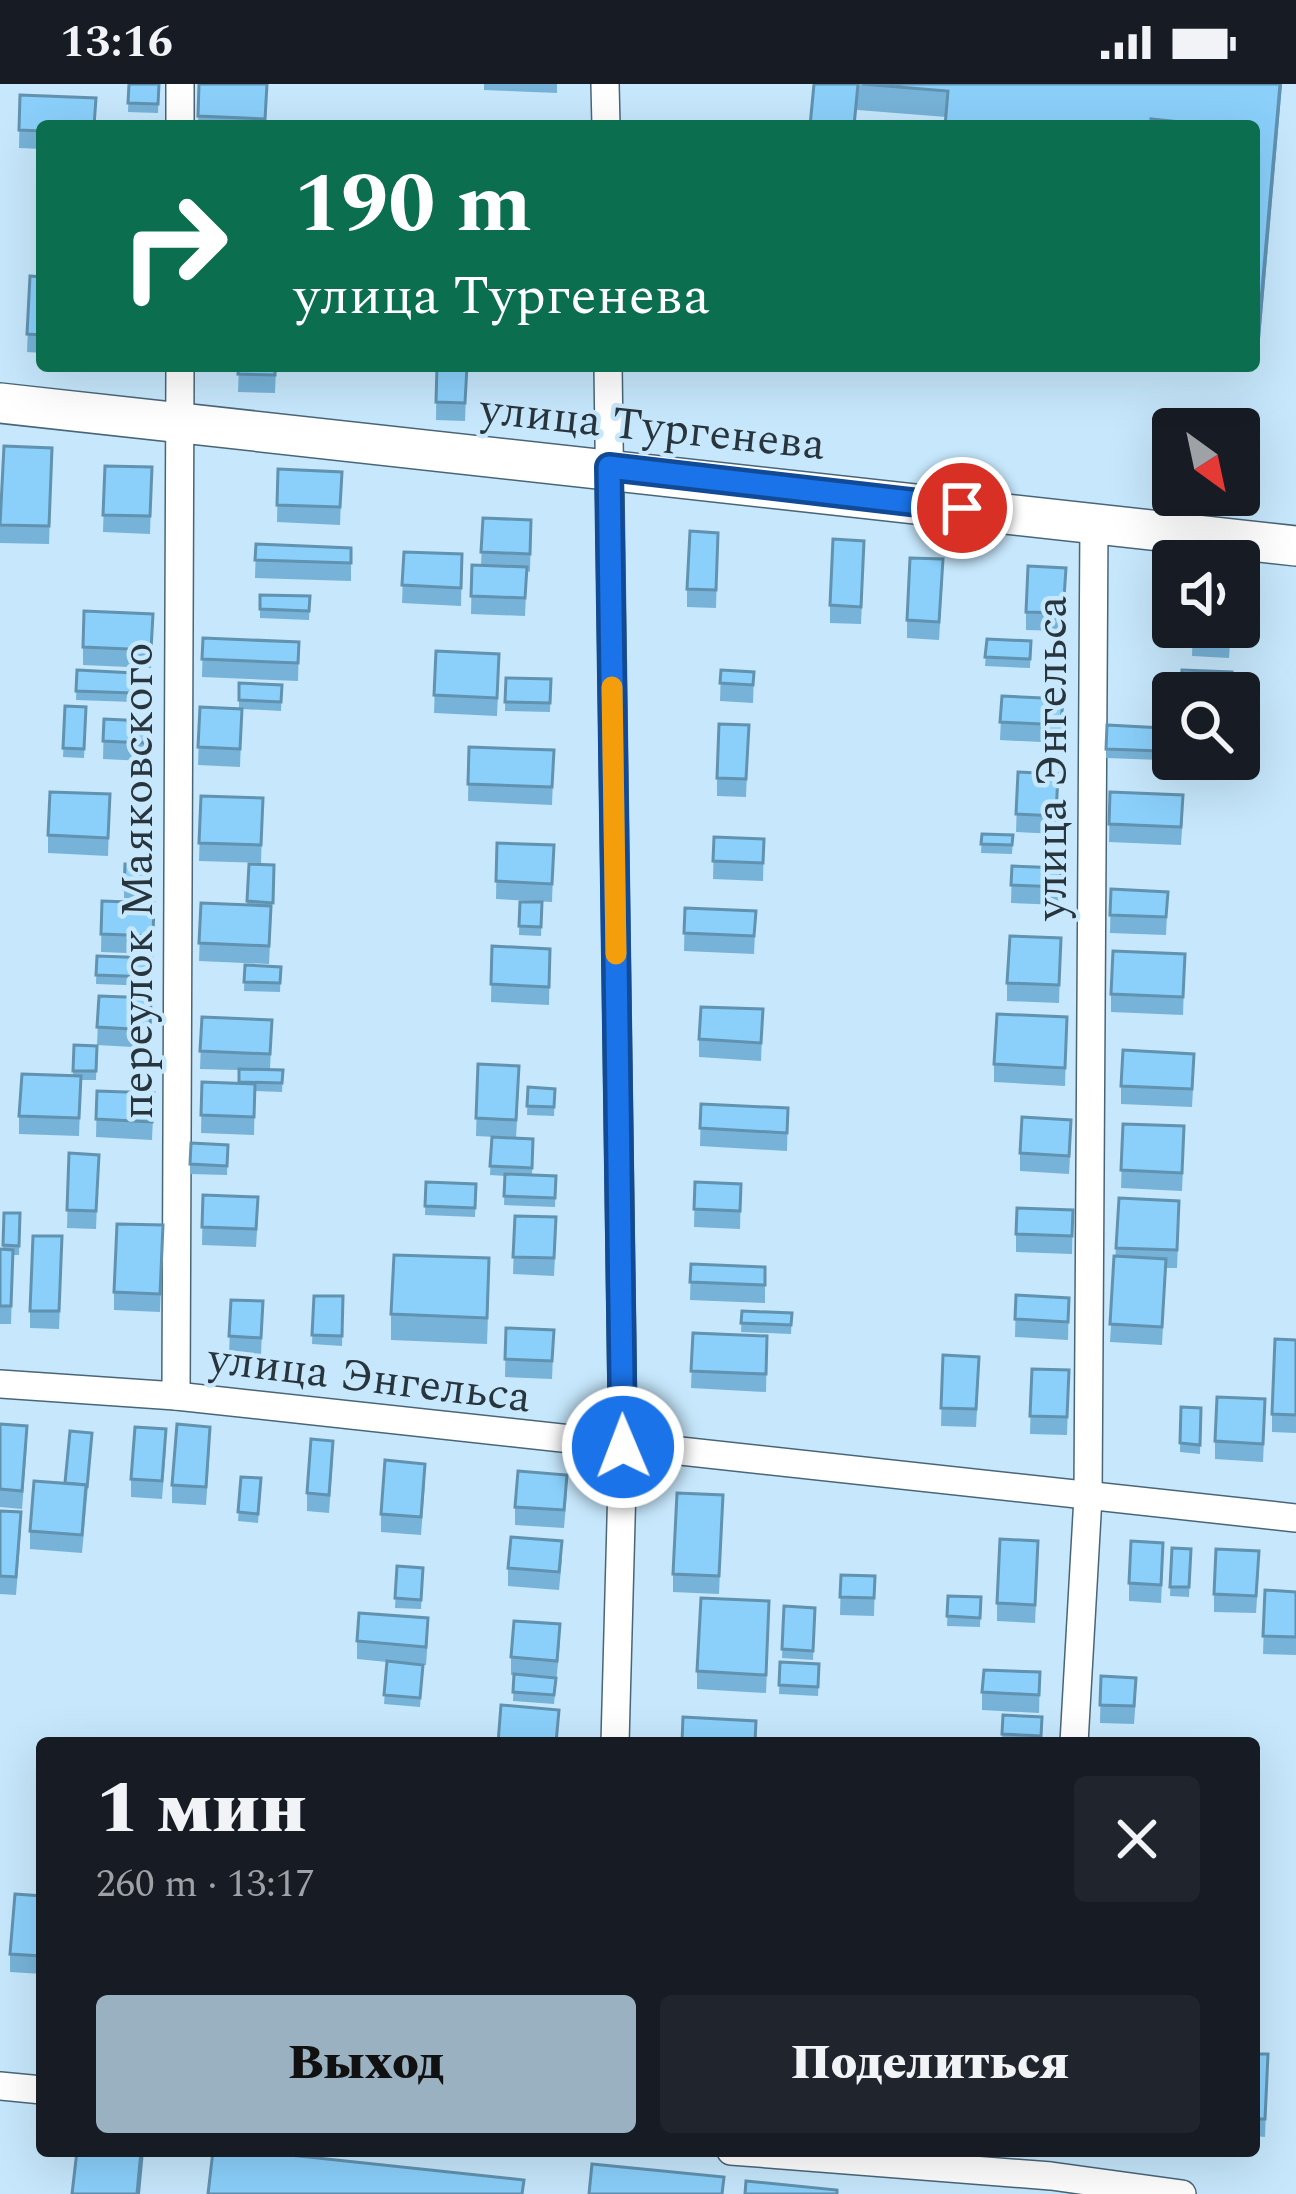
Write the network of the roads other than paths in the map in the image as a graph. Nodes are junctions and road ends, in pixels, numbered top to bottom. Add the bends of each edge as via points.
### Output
1 (180, 84) edge
2 (605, 84) edge
3 (180, 120) edge
4 (606, 120) edge
5 (180, 372) edge
6 (608, 372) edge
7 (0, 403) edge
8 (180, 425) junction
9 (609, 467) junction
10 (1094, 523) junction
11 (1296, 546) edge
12 (0, 1384) edge
13 (176, 1396) junction
14 (623, 1447) junction
15 (1088, 1497) junction
16 (1296, 1518) edge
17 (615, 1737) edge
18 (1074, 1737) edge
19 (0, 2086) edge
20 (36, 2089) edge
21 (879, 2157) edge
22 (1052, 2164) edge
23 (1182, 2194) edge

1 - 3 street
2 - 4 street
5 - 8 street, переулок Маяковского
6 - 9 street
7 - 8 main road, улица Тургенева
8 - 9 main road, улица Тургенева
8 - 13 street, переулок Маяковского
9 - 10 main road, улица Тургенева
9 - 14 street
10 - 11 main road, улица Тургенева
10 - 15 street, улица Энгельса
12 - 13 street, улица Энгельса
13 - 14 street, улица Энгельса
14 - 15 street, улица Энгельса
14 - 17 street
15 - 16 street, улица Энгельса
15 - 18 street
19 - 20 street
21 - 22 street
22 - 23 street

